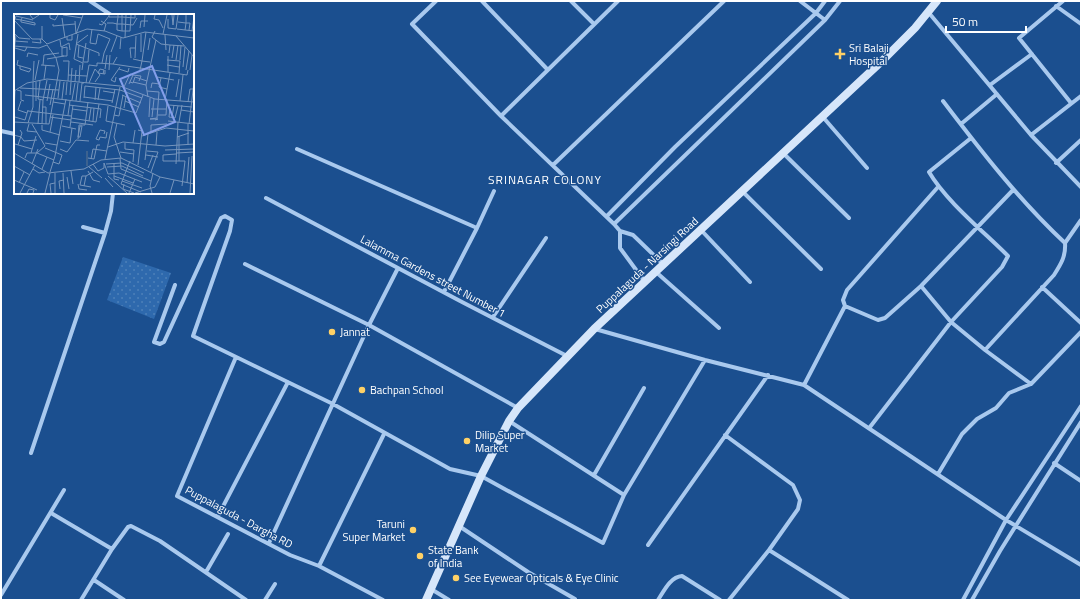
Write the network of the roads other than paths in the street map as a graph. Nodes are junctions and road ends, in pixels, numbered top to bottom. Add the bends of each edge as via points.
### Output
1 (90, 1) edge
2 (436, 1) edge
3 (482, 1) edge
4 (571, 1) edge
5 (618, 1) edge
6 (724, 1) edge
7 (800, 1) edge
8 (825, 1) edge
9 (840, 1) edge
10 (937, 1) edge
11 (1063, 1) edge
12 (1056, 6) junction
13 (929, 12) junction
14 (110, 14) edge
15 (816, 14) junction
16 (825, 20) junction
17 (594, 24) junction
18 (1081, 24) edge
19 (1032, 54) junction
20 (547, 69) junction
21 (990, 85) junction
22 (997, 94) junction
23 (1081, 96) edge
24 (943, 101) dead end
25 (1071, 103) junction
26 (822, 115) junction
27 (501, 116) junction
28 (961, 124) junction
29 (1, 131) edge
30 (14, 134) edge
31 (1031, 135) junction
32 (972, 138) junction
33 (1081, 140) edge
34 (297, 150) dead end
35 (782, 152) junction
36 (1056, 163) junction
37 (553, 165) junction
38 (867, 168) dead end
39 (938, 187) junction
40 (1081, 187) edge
41 (1013, 190) junction
42 (494, 191) dead end
43 (742, 191) junction
44 (113, 194) edge
45 (266, 198) dead end
46 (608, 216) junction
47 (849, 218) dead end
48 (1081, 220) edge
49 (614, 224) junction
50 (978, 226) junction
51 (83, 227) dead end
52 (478, 228) junction
53 (700, 230) junction
54 (620, 231) junction
55 (105, 233) junction
56 (546, 238) dead end
57 (1065, 243) junction
58 (246, 264) dead end
59 (663, 264) junction
60 (398, 268) junction
61 (821, 269) dead end
62 (656, 272) junction
63 (750, 282) dead end
64 (646, 283) junction
65 (175, 286) dead end
66 (922, 286) junction
67 (1042, 287) junction
68 (444, 292) junction
69 (846, 306) junction
70 (493, 317) junction
71 (951, 322) junction
72 (1081, 323) edge
73 (369, 324) junction
74 (719, 328) dead end
75 (594, 329) junction
76 (1081, 332) edge
77 (985, 350) junction
78 (567, 356) junction
79 (236, 358) junction
80 (705, 360) junction
81 (768, 375) junction
82 (288, 382) junction
83 (804, 384) junction
84 (1031, 384) junction
85 (644, 388) dead end
86 (333, 404) junction
87 (1081, 406) edge
88 (518, 408) junction
89 (509, 421) junction
90 (1081, 422) edge
91 (870, 428) junction
92 (384, 434) junction
93 (725, 435) junction
94 (31, 453) dead end
95 (1054, 463) junction
96 (938, 474) junction
97 (594, 475) junction
98 (481, 476) junction
99 (1081, 481) edge
100 (64, 490) dead end
101 (624, 494) junction
102 (51, 513) junction
103 (218, 516) junction
104 (1006, 520) junction
105 (459, 526) junction
106 (1015, 526) junction
107 (228, 534) dead end
108 (269, 543) junction
109 (648, 545) dead end
110 (112, 549) junction
111 (769, 550) junction
112 (1081, 565) edge
113 (318, 566) junction
114 (206, 572) junction
115 (94, 580) junction
116 (275, 584) dead end
117 (431, 589) junction
118 (1, 595) edge
119 (575, 599) dead end
120 (81, 600) edge
121 (124, 600) edge
122 (246, 600) edge
123 (265, 600) edge
124 (384, 600) edge
125 (426, 600) edge
126 (449, 600) edge
127 (658, 600) edge
128 (720, 600) edge
129 (729, 600) edge
130 (848, 600) edge
131 (963, 600) edge
132 (972, 600) edge

1 - 14 street
2 - 27 street via 412,24
3 - 20 street
4 - 17 street
5 - 17 street
6 - 37 street
7 - 15 street
8 - 15 street
9 - 16 street
10 - 13 street, Puppalaguda - Narsingi Road
11 - 12 street
12 - 18 street
12 - 19 street via 1019,38
13 - 21 street
13 - 26 street, Puppalaguda - Narsingi Road via 883,60
15 - 16 street
15 - 46 street via 675,147
16 - 49 street
17 - 20 street
19 - 21 street
19 - 25 street
20 - 27 street
21 - 22 street
22 - 28 street
22 - 31 street
23 - 25 street
24 - 28 street
25 - 31 street
26 - 35 street, Puppalaguda - Narsingi Road
26 - 38 street
27 - 37 street
28 - 32 street
29 - 30 street
31 - 36 street
32 - 39 street via 929,172
32 - 41 street
33 - 36 street
34 - 52 street
35 - 43 street, Puppalaguda - Narsingi Road
35 - 47 street
36 - 40 street
37 - 46 street
39 - 50 street
39 - 69 street via 848,290 843,300
41 - 50 street
41 - 57 street
42 - 52 street
43 - 53 street, Puppalaguda - Narsingi Road
43 - 61 street
44 - 55 street
45 - 60 street, Lalamma Gardens street Number 1
46 - 49 street
48 - 57 street
49 - 54 street
50 - 66 street
50 - 71 street via 1008,258
51 - 55 street
52 - 68 street
53 - 59 street, Puppalaguda - Narsingi Road
53 - 63 street
54 - 59 street via 633,235
54 - 64 street via 620,248
55 - 94 street
56 - 70 street
57 - 67 street via 1066,252 1061,265
58 - 73 street
59 - 62 street, Puppalaguda - Narsingi Road
60 - 68 street, Lalamma Gardens street Number 1
60 - 73 street
62 - 64 street, Puppalaguda - Narsingi Road
62 - 74 street
64 - 75 street, Puppalaguda - Narsingi Road
65 - 79 street via 154,342 160,344 164,342 221,218 225,216 232,220 193,336
66 - 69 street via 885,318 878,320
66 - 71 street
67 - 72 street
67 - 77 street
68 - 70 street, Lalamma Gardens street Number 1
69 - 83 street
70 - 78 street, Lalamma Gardens street Number 1
71 - 77 street
71 - 91 street
73 - 86 street
73 - 88 street
75 - 78 street, Puppalaguda - Narsingi Road
75 - 80 street
76 - 84 street
77 - 84 street
78 - 88 street, Puppalaguda - Narsingi Road
79 - 82 street
79 - 103 street, Puppalaguda - Dargha RD via 178,496
80 - 81 street
80 - 101 street
81 - 83 street
81 - 93 street
82 - 86 street
82 - 103 street
83 - 91 street
84 - 96 street via 1009,393 996,408 977,419 962,434
85 - 97 street
86 - 92 street
86 - 108 street
87 - 104 street
88 - 89 street, Puppalaguda - Narsingi Road
89 - 97 street
89 - 98 street, Puppalaguda - Narsingi Road
90 - 95 street
91 - 96 street
92 - 98 street via 450,469
92 - 113 street
93 - 109 street
93 - 111 street via 793,485 797,492 800,500 798,509
95 - 99 street
95 - 106 street
96 - 104 street
97 - 101 street
98 - 101 street via 603,543
98 - 105 street, Puppalaguda - Narsingi Road
100 - 102 street
102 - 110 street
102 - 118 street
103 - 108 street, Puppalaguda - Dargha RD
104 - 106 street
104 - 131 street
105 - 117 street, Puppalaguda - Narsingi Road
105 - 119 street via 528,572
106 - 112 street
106 - 132 street
107 - 114 street
108 - 113 street, Puppalaguda - Dargha RD
110 - 114 street via 131,526 160,541
110 - 115 street
111 - 129 street
111 - 130 street
113 - 124 street, Puppalaguda - Dargha RD
114 - 122 street
115 - 120 street
115 - 121 street
116 - 123 street
117 - 125 street, Puppalaguda - Narsingi Road
117 - 126 street
127 - 128 street via 676,576 682,576

